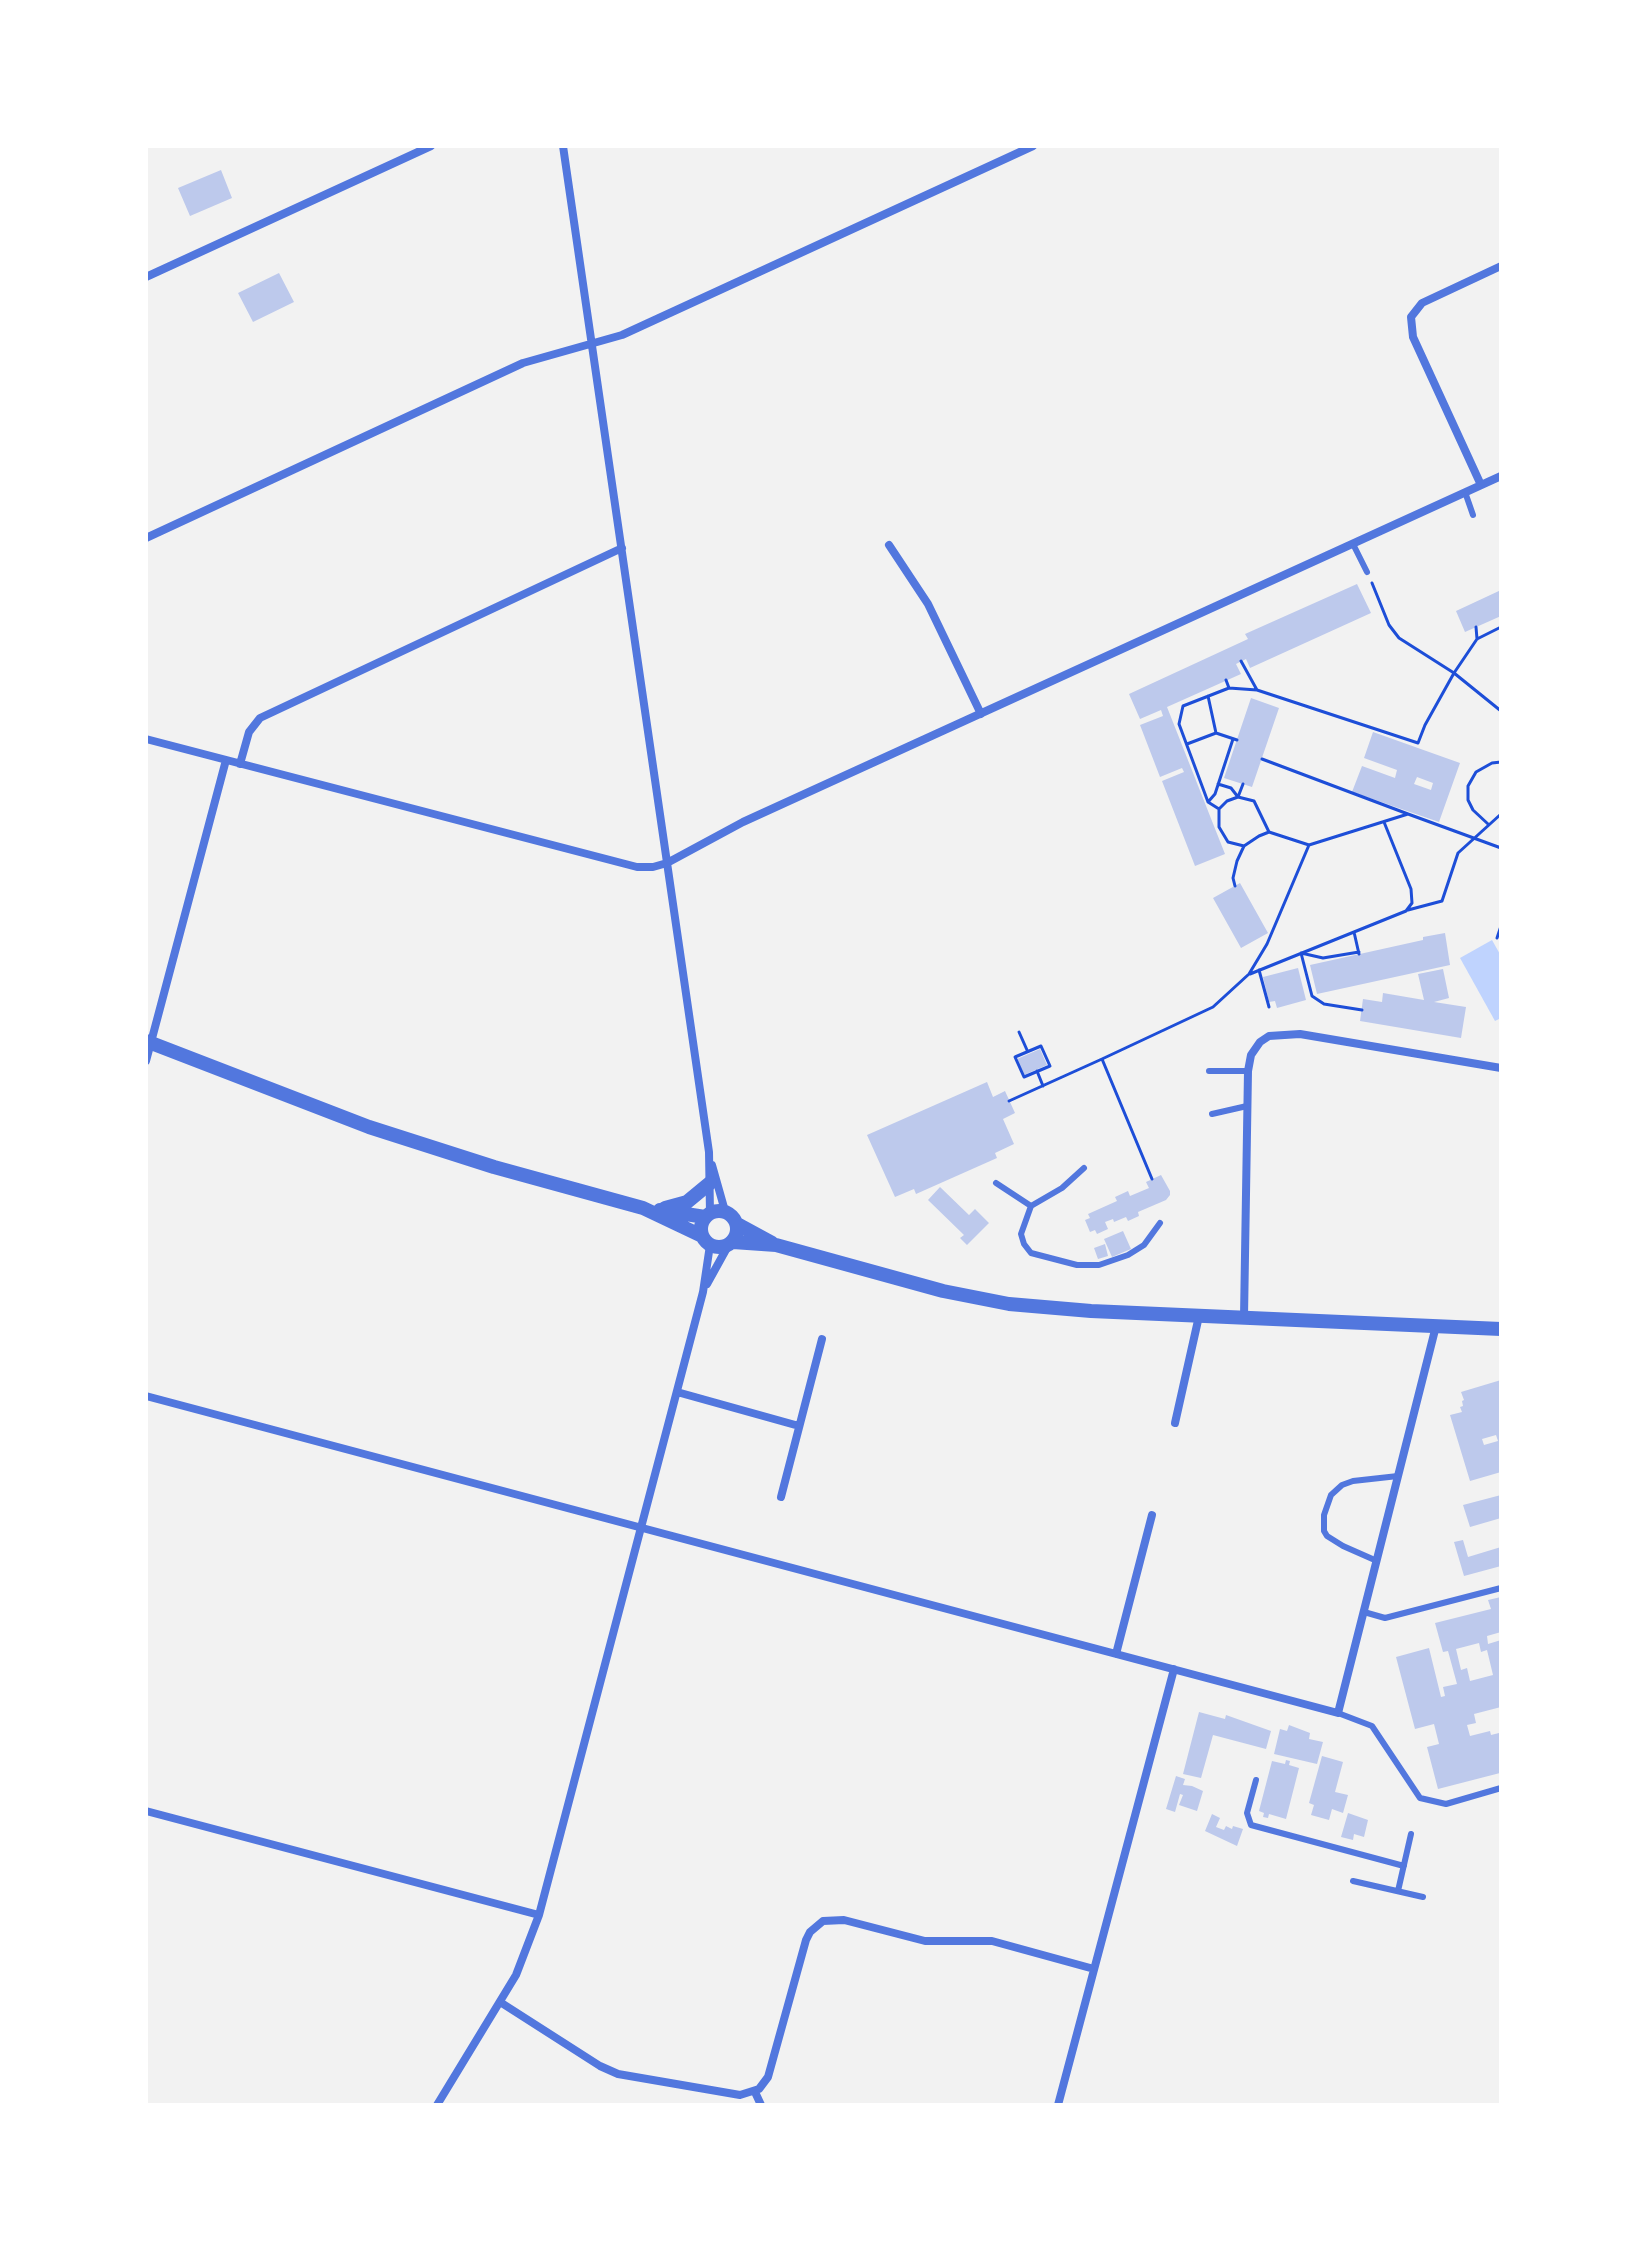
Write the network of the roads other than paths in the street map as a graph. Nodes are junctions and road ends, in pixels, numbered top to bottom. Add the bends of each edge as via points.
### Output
1 (431, 146) edge
2 (563, 146) edge
3 (1033, 146) edge
4 (1018, 149) edge
5 (1501, 266) edge
6 (146, 277) edge
7 (591, 344) junction
8 (1501, 476) edge
9 (1481, 485) junction
10 (1465, 492) junction
11 (1473, 515) dead end
12 (146, 538) edge
13 (1353, 544) junction
14 (889, 545) dead end
15 (622, 548) junction
16 (1367, 572) dead end
17 (981, 714) junction
18 (146, 739) edge
19 (226, 760) junction
20 (240, 764) junction
21 (667, 863) junction
22 (148, 1042) edge
23 (146, 1061) edge
24 (1501, 1068) edge
25 (1209, 1071) dead end
26 (1248, 1071) junction
27 (1247, 1106) junction
28 (1212, 1114) dead end
29 (709, 1152) junction
30 (1084, 1168) dead end
31 (710, 1183) junction
32 (996, 1183) dead end
33 (1031, 1206) junction
34 (650, 1209) junction
35 (714, 1214) junction
36 (1160, 1223) dead end
37 (737, 1224) junction
38 (706, 1241) junction
39 (731, 1244) junction
40 (776, 1245) junction
41 (703, 1292) junction
42 (1199, 1316) junction
43 (1244, 1317) junction
44 (1436, 1326) junction
45 (1501, 1329) edge
46 (822, 1339) dead end
47 (677, 1392) junction
48 (146, 1396) edge
49 (1175, 1423) dead end
50 (799, 1426) junction
51 (1398, 1476) junction
52 (781, 1497) dead end
53 (1152, 1515) dead end
54 (641, 1527) junction
55 (1377, 1561) junction
56 (1501, 1588) edge
57 (1364, 1612) junction
58 (1116, 1654) junction
59 (1174, 1669) junction
60 (1338, 1713) junction
61 (1256, 1780) dead end
62 (1501, 1788) edge
63 (146, 1811) edge
64 (1411, 1834) dead end
65 (1404, 1866) junction
66 (1353, 1881) dead end
67 (1398, 1891) junction
68 (1423, 1897) dead end
69 (539, 1915) junction
70 (1094, 1969) junction
71 (500, 2002) junction
72 (755, 2092) junction
73 (437, 2105) edge
74 (761, 2105) edge
75 (1058, 2105) edge

1 - 6 street
2 - 7 street
3 - 4 street
4 - 7 street via 622,335
5 - 9 street via 1422,303 1411,317 1413,337
7 - 12 street via 523,363
7 - 15 street
8 - 9 street
9 - 10 street
10 - 11 lane
10 - 13 street
13 - 16 lane
13 - 17 street
14 - 17 street via 928,604
15 - 20 street via 260,718 249,732
15 - 21 street
17 - 21 street via 743,822
18 - 19 street
19 - 20 street
19 - 22 street
20 - 21 street via 637,867
21 - 29 street
22 - 23 street
22 - 34 street via 379,1131
24 - 26 street via 1283,1033 1260,1042
25 - 26 lane
26 - 27 street
27 - 28 lane
27 - 43 street
29 - 31 street
29 - 35 street
30 - 33 lane
31 - 34 street via 687,1202
31 - 35 street
32 - 33 lane
33 - 36 lane via 1021,1234 1031,1253 1077,1265 1099,1265 1128,1255 1144,1245
34 - 35 street
34 - 38 street
35 - 37 street via 733,1216
35 - 38 street via 701,1229
37 - 39 street
37 - 40 street
38 - 39 street via 719,1248
38 - 41 street
39 - 40 street
39 - 41 street
40 - 42 street via 994,1302
41 - 47 street
42 - 43 street
42 - 49 street
43 - 44 street
44 - 45 street
44 - 51 street
46 - 50 street
47 - 50 street
47 - 54 street
48 - 54 street
50 - 52 street
51 - 55 street
51 - 55 lane via 1342,1485 1331,1495 1324,1515 1327,1536
53 - 58 street
54 - 58 street
54 - 69 street
55 - 57 street
56 - 57 lane via 1385,1618
57 - 60 street
58 - 59 street
59 - 60 street
59 - 70 street
60 - 62 lane via 1372,1726 1420,1798 1446,1804
61 - 65 lane via 1247,1813 1251,1825
63 - 69 street
64 - 65 lane
65 - 67 lane
66 - 67 lane
67 - 68 lane
69 - 71 street
70 - 72 street via 992,1941 925,1941 844,1920 823,1921 806,1940 768,2077
70 - 75 street
71 - 72 street via 618,2074 740,2095
71 - 73 street
72 - 74 street

